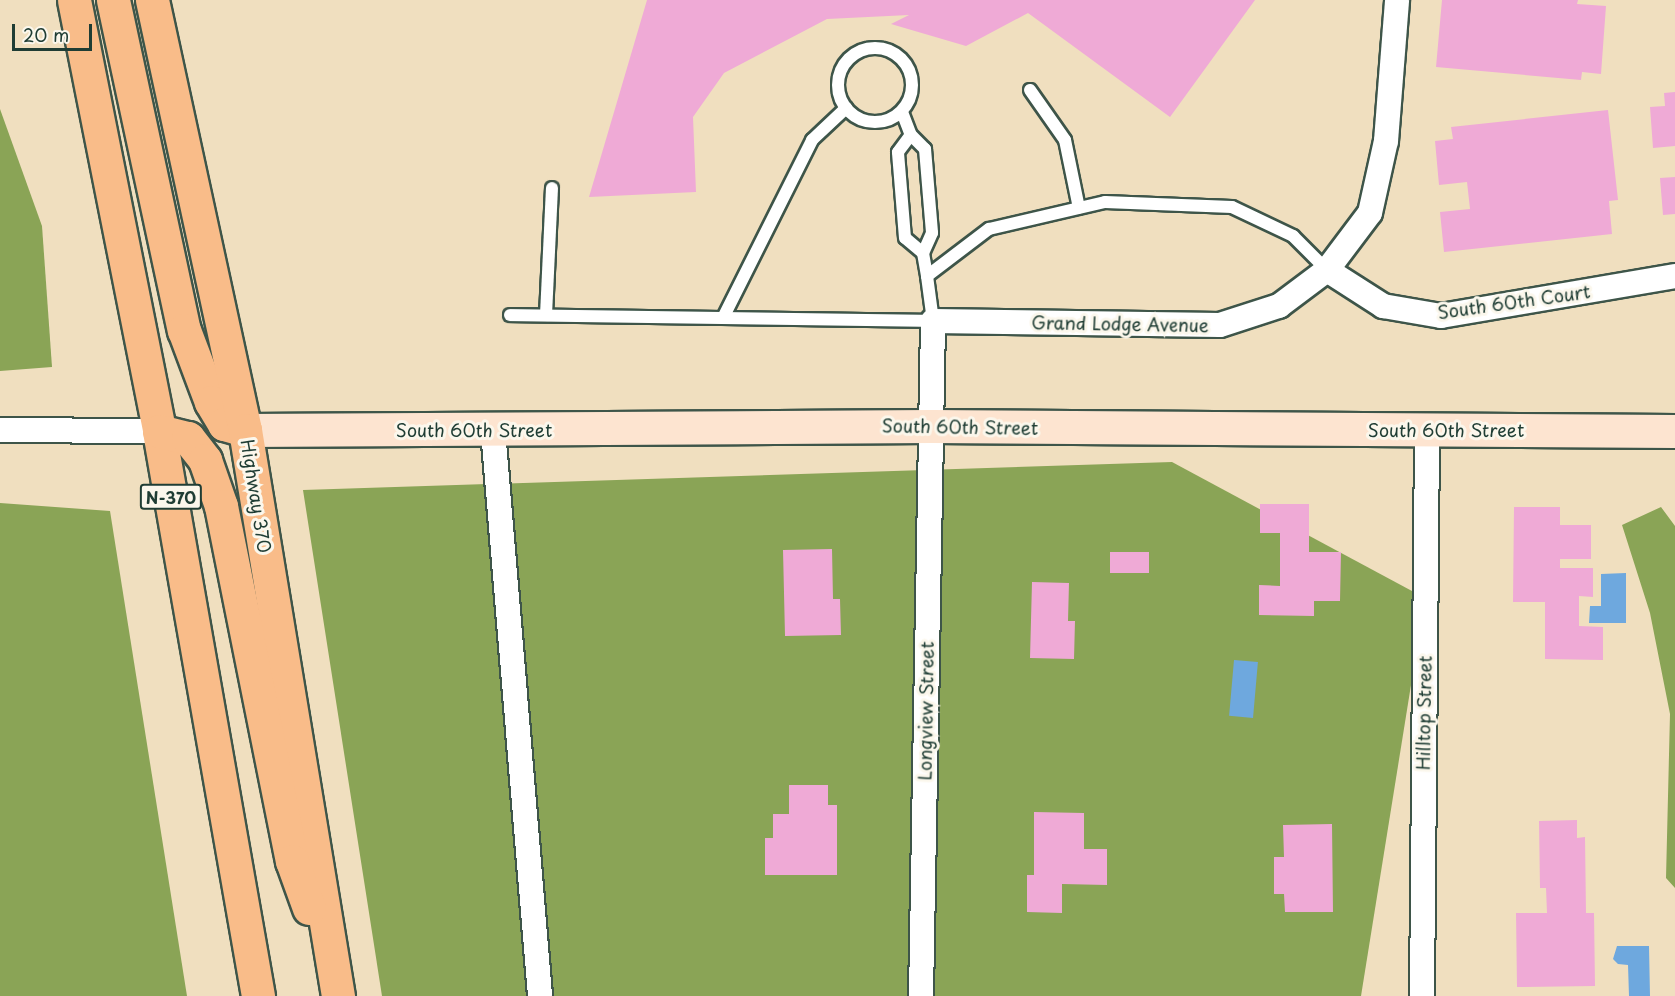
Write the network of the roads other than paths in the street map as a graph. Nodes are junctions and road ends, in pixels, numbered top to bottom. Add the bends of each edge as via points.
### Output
1 (74, 0) edge
2 (113, 0) edge
3 (152, 0) edge
4 (1397, 0) edge
5 (1030, 90) dead end
6 (846, 108) junction
7 (902, 112) junction
8 (911, 135) junction
9 (552, 188) dead end
10 (1079, 208) junction
11 (923, 253) junction
12 (1327, 270) junction
13 (927, 276) junction
14 (1675, 276) edge
15 (510, 315) dead end
16 (546, 315) junction
17 (723, 318) junction
18 (933, 321) junction
19 (931, 426) junction
20 (0, 430) edge
21 (245, 430) junction
22 (493, 430) junction
23 (1427, 430) junction
24 (159, 431) junction
25 (1675, 431) edge
26 (337, 988) edge
27 (258, 996) edge
28 (540, 996) edge
29 (921, 996) edge
30 (1422, 996) edge

1 - 24 highway, N-370
2 - 21 highway via 184,330 211,402 224,424
3 - 21 highway, Highway 370
4 - 12 street, Grand Lodge Avenue via 1386,141 1370,213
5 - 10 lane via 1065,140
6 - 7 lane via 855,116 879,122
6 - 7 lane via 838,85 845,62 865,48 877,47 900,56 912,77 913,90
6 - 17 lane via 812,140
7 - 8 lane
8 - 11 lane via 925,149 932,233
8 - 11 lane via 898,152 905,238
9 - 16 lane
10 - 12 lane via 1105,202 1232,207 1293,236
10 - 13 lane via 989,229
11 - 13 lane
12 - 14 street, South 60th Court via 1383,306 1441,316
12 - 18 street, Grand Lodge Avenue via 1279,306 1220,325
13 - 18 lane
15 - 16 lane
16 - 17 lane
17 - 18 lane
18 - 19 street
19 - 22 street, South 60th Street
19 - 23 street, South 60th Street
19 - 29 street, Longview Street
20 - 24 street
21 - 22 street, South 60th Street
21 - 26 highway, Highway 370
22 - 28 street
23 - 25 street, South 60th Street
23 - 30 street, Hilltop Street
24 - 26 highway via 188,438 205,460 221,506 292,861
24 - 27 highway, N-370

